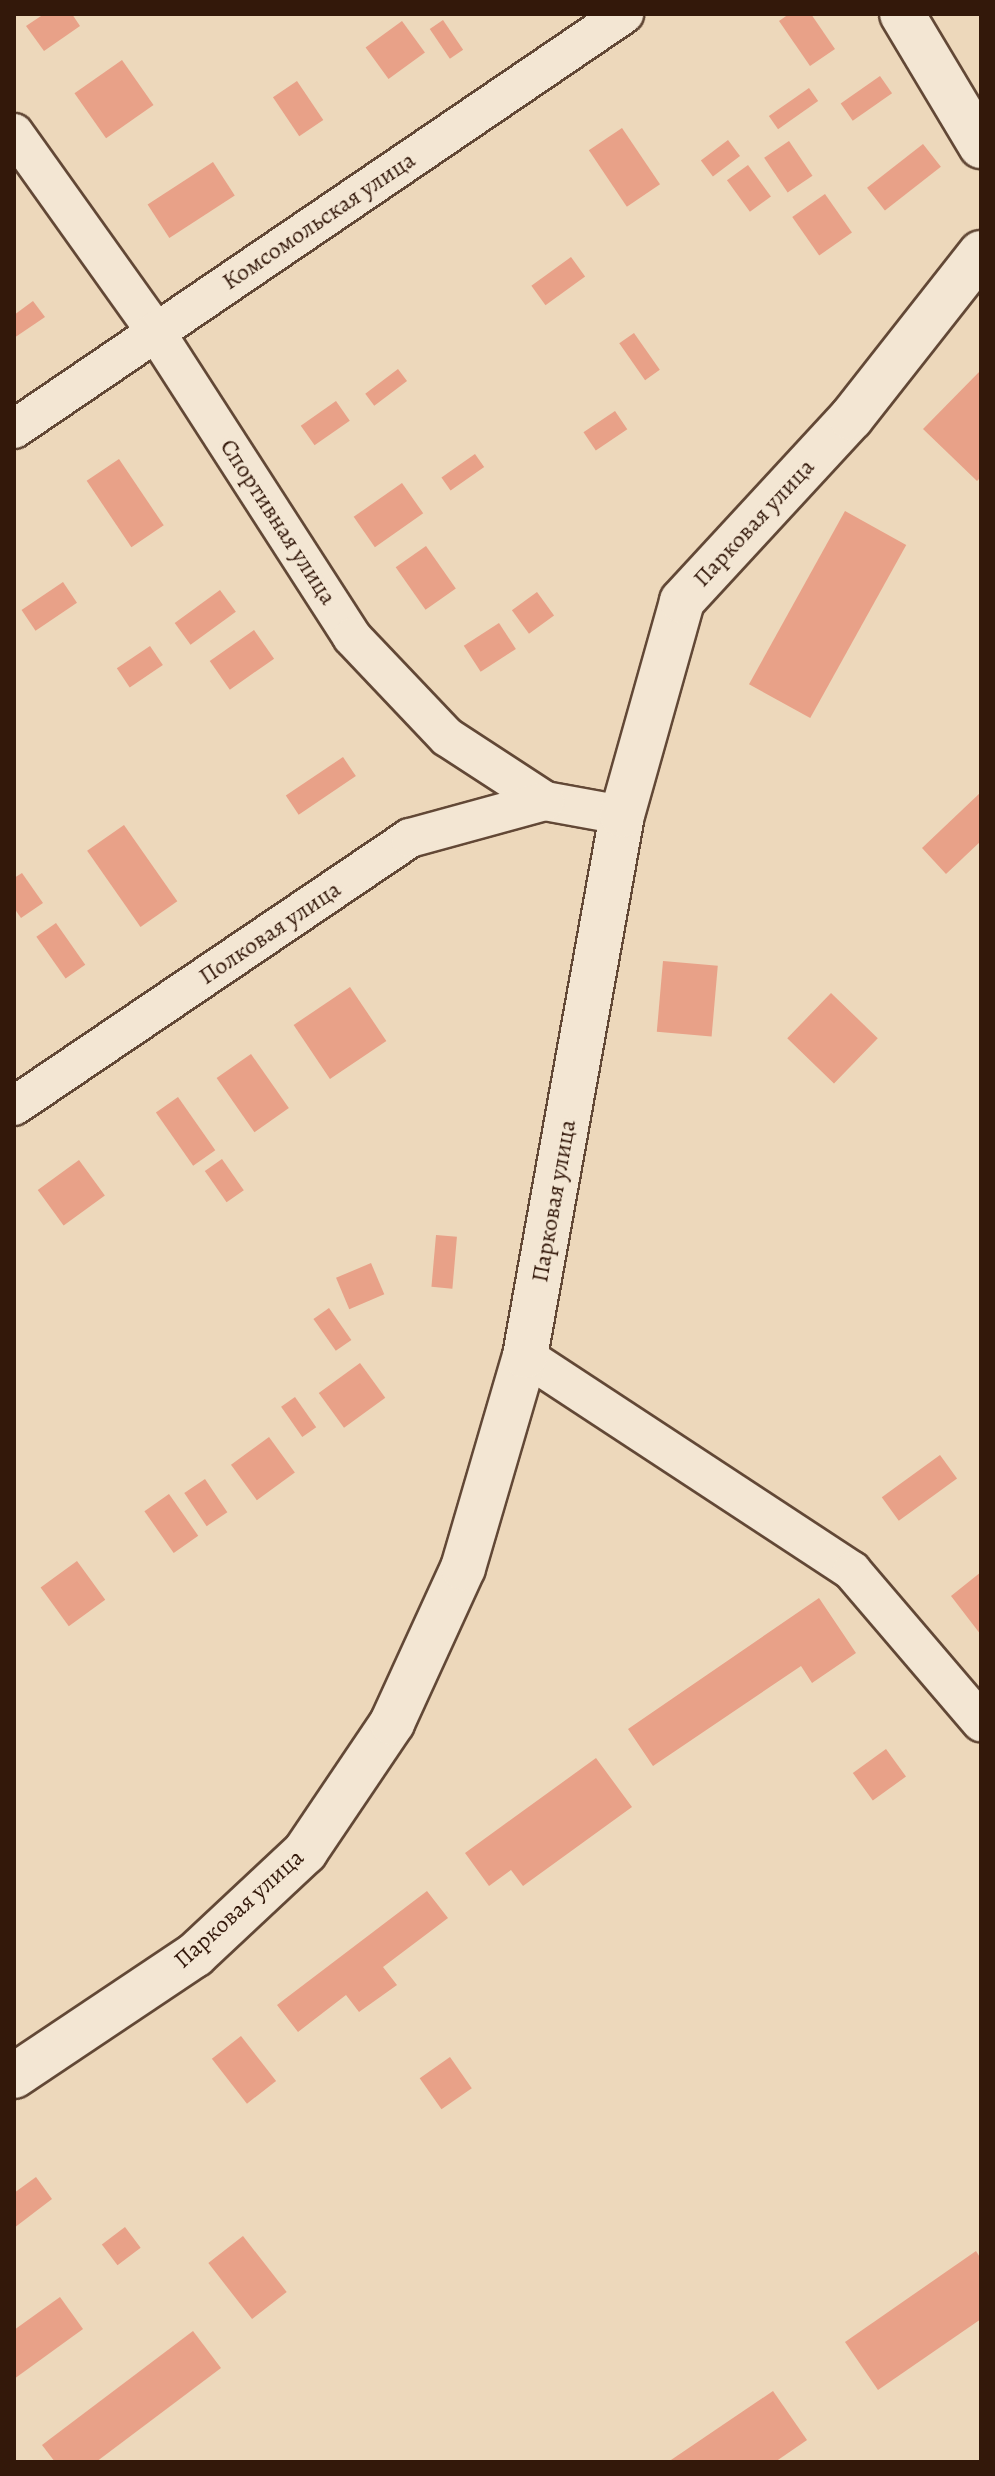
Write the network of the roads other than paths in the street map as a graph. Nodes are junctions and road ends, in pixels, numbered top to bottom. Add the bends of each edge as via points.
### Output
1 (624, 14) edge
2 (902, 14) edge
3 (14, 133) edge
4 (981, 146) edge
5 (981, 253) edge
6 (155, 331) junction
7 (14, 429) edge
8 (545, 801) junction
9 (622, 815) junction
10 (14, 1106) edge
11 (525, 1356) junction
12 (981, 1722) edge
13 (14, 2076) edge

1 - 6 street, Комсомольская улица
2 - 4 main road
3 - 6 street, Спортивная улица
5 - 9 main road, Парковая улица via 851,418 682,601
6 - 7 street, Комсомольская улица
6 - 8 street, Спортивная улица via 352,637 447,737
8 - 9 street, Спортивная улица
8 - 10 street, Полковая улица via 410,838
9 - 11 main road, Парковая улица
11 - 12 street via 852,1571
11 - 13 main road, Парковая улица via 463,1568 392,1723 305,1852 195,1955

